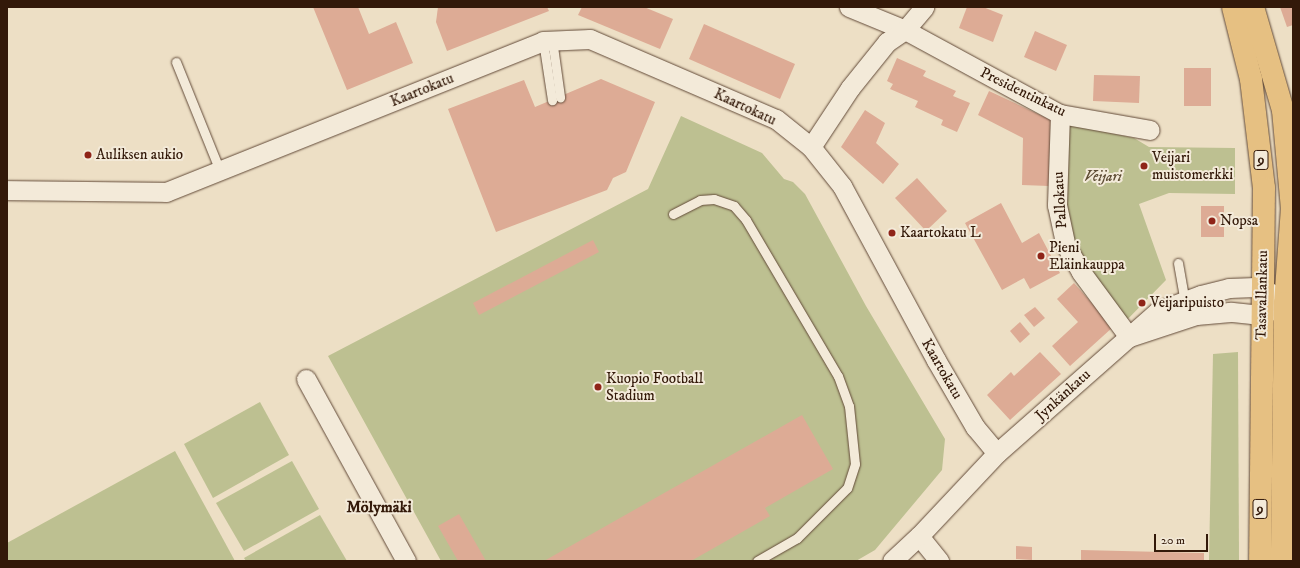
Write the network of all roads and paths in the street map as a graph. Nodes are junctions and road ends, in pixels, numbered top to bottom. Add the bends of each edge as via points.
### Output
1 (849, 7) edge
2 (924, 7) edge
3 (1233, 7) edge
4 (1253, 7) edge
5 (905, 30) junction
6 (547, 40) junction
7 (176, 62) dead end
8 (556, 98) dead end
9 (1060, 114) junction
10 (1150, 130) dead end
11 (810, 147) junction
12 (220, 171) junction
13 (16, 190) edge
14 (673, 214) dead end
15 (1178, 263) dead end
16 (1262, 287) junction
17 (1185, 301) junction
18 (1285, 303) junction
19 (1261, 315) junction
20 (1129, 337) junction
21 (306, 379) dead end
22 (997, 453) junction
23 (919, 536) junction
24 (406, 561) edge
25 (757, 561) edge
26 (892, 561) edge
27 (939, 561) edge
28 (1260, 561) edge
29 (1282, 561) edge

1 - 5 street, Presidentinkatu
2 - 5 street
3 - 16 main road, Tasavallankatu / 9 via 1251,79 1264,188
4 - 18 main road, Tasavallankatu / 9 via 1283,110 1292,208
5 - 9 street, Presidentinkatu
5 - 11 street via 887,42 850,88
6 - 8 lane
6 - 11 street, Kaartokatu via 578,37 602,42 776,119
6 - 12 street, Kaartokatu
7 - 12 lane
9 - 10 street, Presidentinkatu
9 - 20 street, Pallokatu via 1057,205 1065,244 1081,272
11 - 22 street, Kaartokatu via 842,186 936,360 975,427
12 - 13 street, Kaartokatu via 166,192
14 - 25 lane via 700,200 714,199 734,206 746,220 838,376 849,406 855,464 847,488 797,538
15 - 17 lane
16 - 17 street, Jynkänkatu via 1229,288
16 - 18 street
16 - 19 main road, Tasavallankatu / 9
17 - 20 street, Jynkänkatu via 1158,311
18 - 19 street
18 - 29 main road, Tasavallankatu / 9
19 - 20 street, Jynkänkatu via 1230,312 1196,315
19 - 28 main road, Tasavallankatu / 9
20 - 22 street, Jynkänkatu
21 - 24 street
22 - 23 street
23 - 26 street
23 - 27 street

